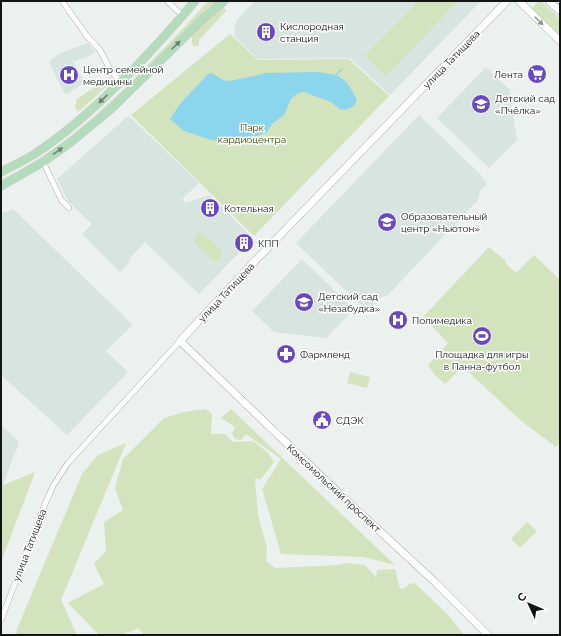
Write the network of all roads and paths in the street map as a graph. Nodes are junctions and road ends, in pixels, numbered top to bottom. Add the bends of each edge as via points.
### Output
1 (62, 1) edge
2 (167, 1) edge
3 (195, 1) edge
4 (224, 1) edge
5 (506, 1) edge
6 (519, 1) edge
7 (549, 1) edge
8 (560, 11) edge
9 (183, 16) junction
10 (560, 41) edge
11 (120, 82) junction
12 (43, 162) junction
13 (1, 172) edge
14 (1, 186) edge
15 (69, 208) dead end
16 (180, 341) junction
17 (6, 604) junction
18 (1, 611) edge
19 (1, 620) edge
20 (488, 635) edge

1 - 11 street via 86,36 100,50
2 - 9 street
3 - 9 main road
12 -> 4 main road via 110,110
5 - 16 street, улица Татищева
6 -> 10 street
7 - 8 street
9 - 11 main road
11 -> 13 main road via 65,133 33,155
12 - 14 main road
12 - 15 street via 62,201
16 - 17 street, улица Татищева via 68,463 45,504
16 - 20 street, Комсомольский проспект
17 - 18 street
17 - 19 street, улица Татищева

